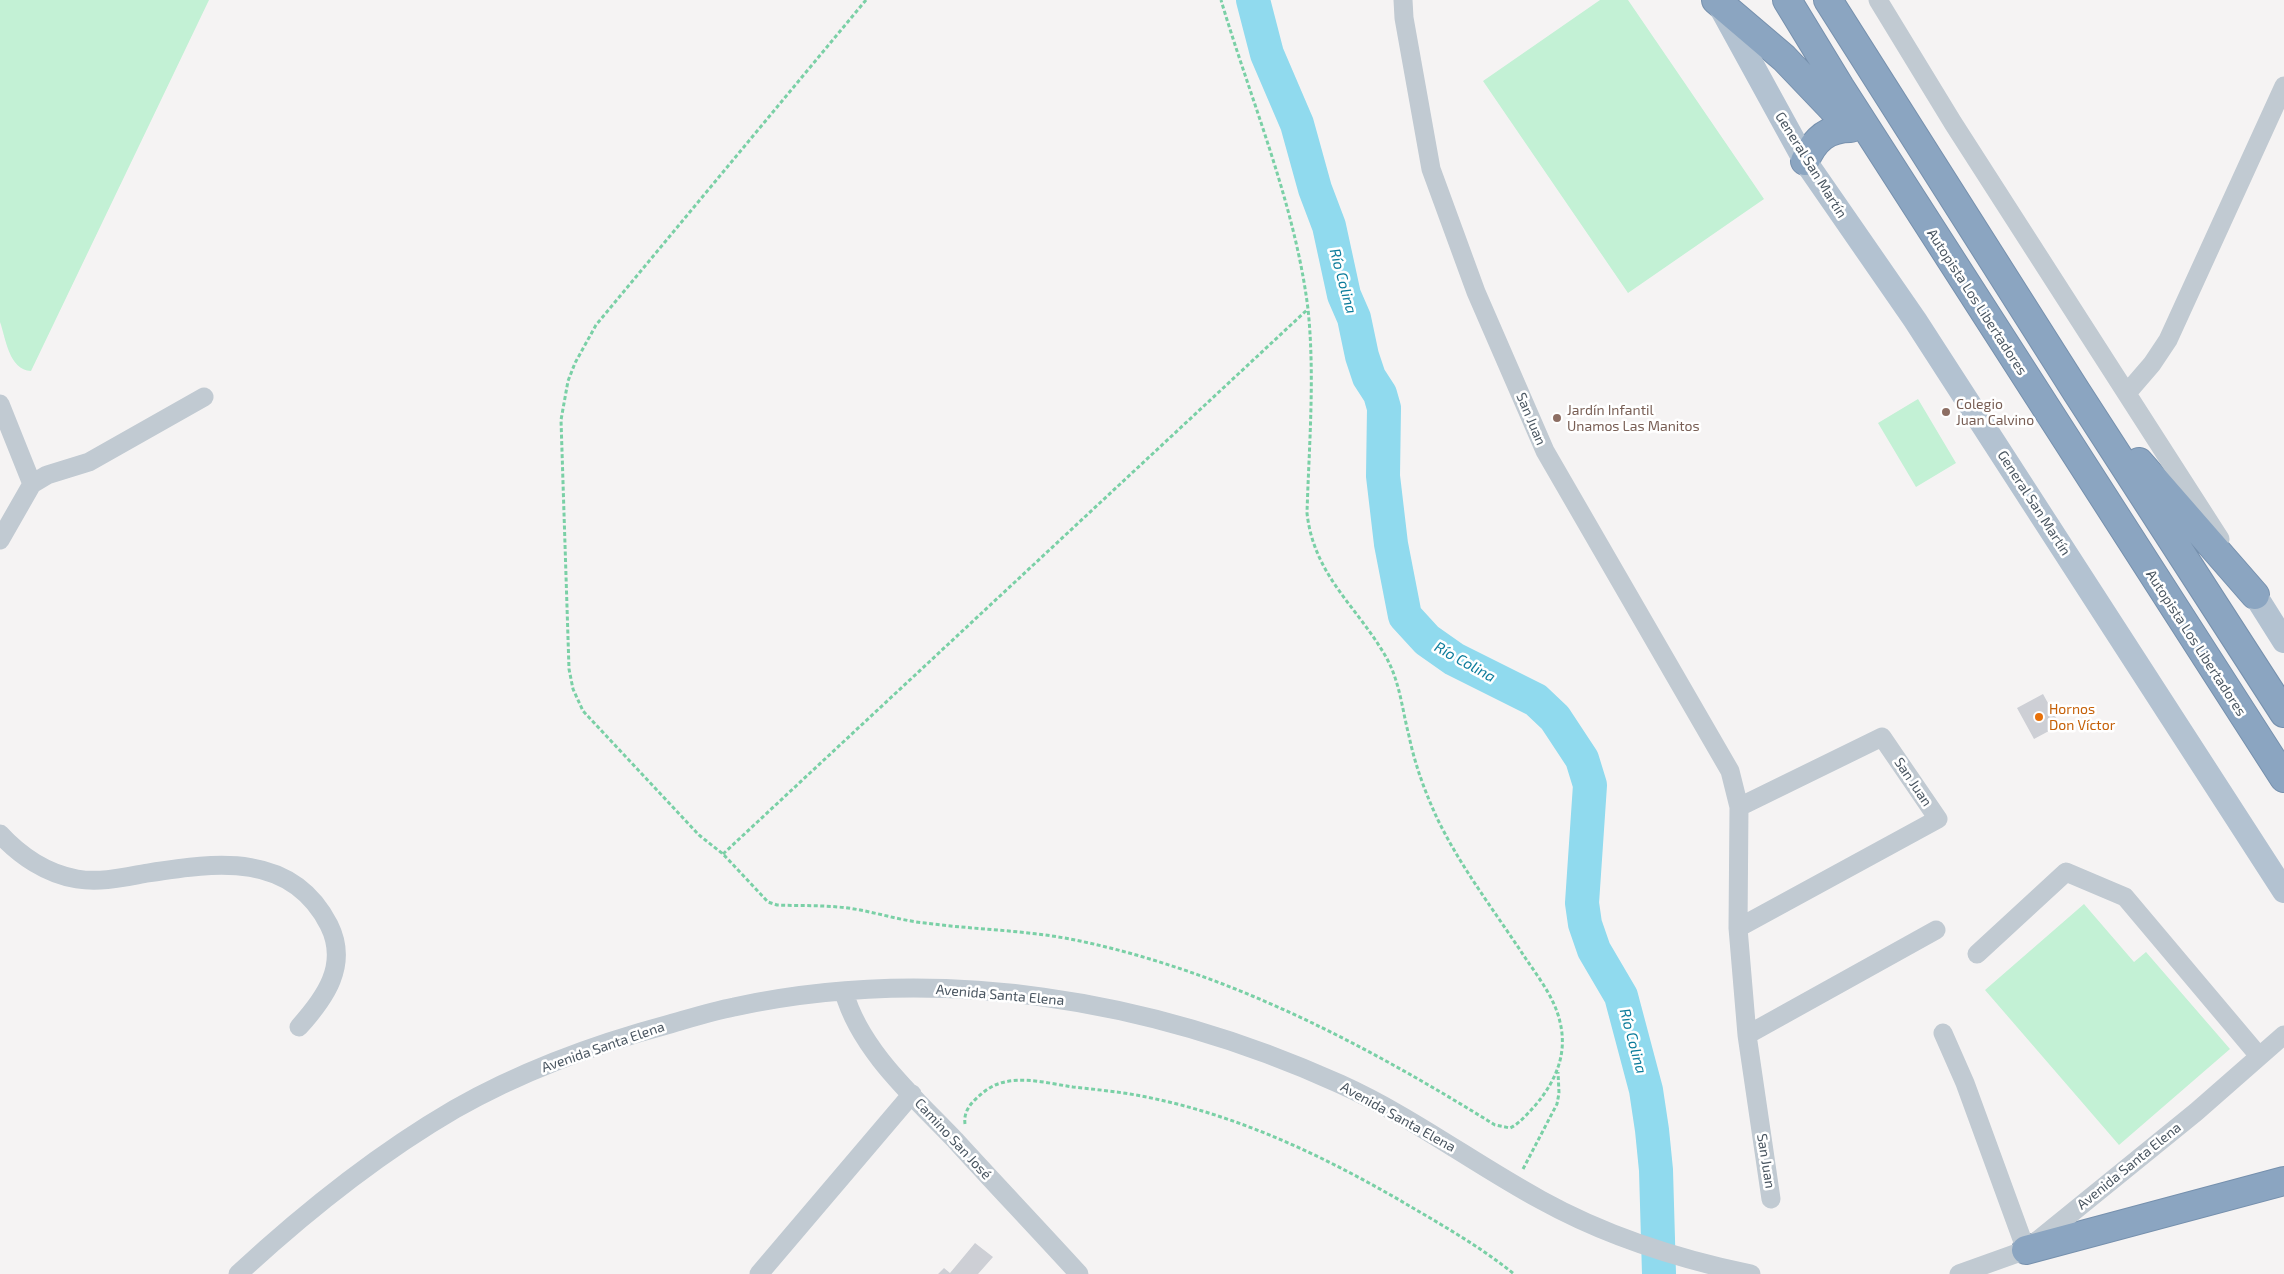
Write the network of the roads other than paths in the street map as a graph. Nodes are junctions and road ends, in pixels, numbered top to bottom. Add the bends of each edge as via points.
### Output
1 (1403, 0) edge
2 (1716, 0) edge
3 (1787, 0) edge
4 (1828, 0) edge
5 (1878, 0) edge
6 (2284, 86) edge
7 (1851, 128) junction
8 (1805, 161) junction
9 (1902, 183) junction
10 (2076, 391) junction
11 (2127, 393) junction
12 (204, 397) dead end
13 (0, 404) edge
14 (32, 484) junction
15 (0, 540) edge
16 (2255, 595) junction
17 (2284, 641) edge
18 (2284, 713) edge
19 (2284, 778) edge
20 (1739, 807) junction
21 (0, 834) edge
22 (2281, 885) edge
23 (1738, 928) junction
24 (1936, 930) dead end
25 (1978, 954) dead end
26 (844, 992) junction
27 (299, 1027) dead end
28 (1943, 1033) dead end
29 (2284, 1034) edge
30 (1747, 1035) junction
31 (2259, 1056) junction
32 (912, 1094) junction
33 (2284, 1181) edge
34 (1771, 1199) dead end
35 (2026, 1250) junction
36 (1742, 1272) edge
37 (238, 1274) edge
38 (759, 1274) edge
39 (1079, 1274) edge
40 (1959, 1274) edge

1 - 20 street, San Juan via 1430,169 1476,292 1545,452 1730,771
2 - 7 highway via 1784,58
2 - 8 main road, General San Martín
3 - 9 highway, Autopista Los Libertadores
4 - 10 highway
5 - 11 street
6 - 11 street via 2168,340
7 - 8 highway via 1836,129 1822,136
7 - 9 highway
8 - 22 main road, General San Martín via 1915,320
9 - 19 highway, Autopista Los Libertadores
10 - 16 highway
10 - 18 highway
11 - 16 street
12 - 14 street via 89,462 47,475
13 - 14 street
14 - 15 street
16 - 17 main road
20 - 23 street, San Juan
20 - 23 street, San Juan via 1882,737 1938,819
21 - 27 street via 33,861 78,879 110,880 217,865 259,869 292,882 312,900 326,920 336,950 330,985
23 - 30 street, San Juan
24 - 30 street
25 - 31 street via 2066,872 2124,897
26 - 32 street, Camino San José via 862,1034
26 - 36 street, Avenida Santa Elena via 921,989 1032,995 1122,1010 1205,1031 1276,1056 1365,1096 1543,1202 1610,1233
26 - 37 street, Avenida Santa Elena via 734,1007 646,1030 580,1051 502,1084 378,1158 296,1222
28 - 35 street
29 - 31 street, Avenida Santa Elena
30 - 34 street, San Juan
31 - 35 street, Avenida Santa Elena via 2196,1112
32 - 38 street
32 - 39 street, Camino San José
33 - 35 highway
35 - 40 street, Avenida Santa Elena

